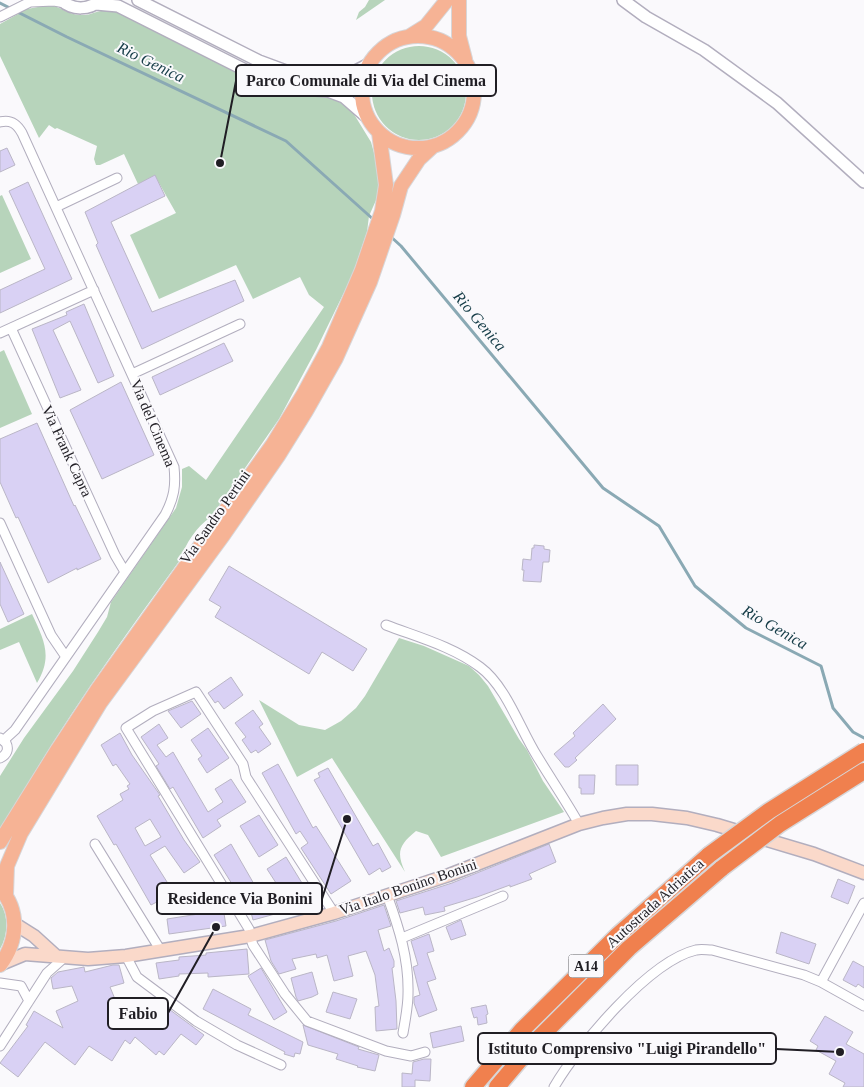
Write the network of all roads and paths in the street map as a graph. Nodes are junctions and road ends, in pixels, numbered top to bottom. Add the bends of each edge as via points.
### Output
1 (138, 0) edge
2 (447, 0) edge
3 (459, 0) edge
4 (623, 0) edge
5 (32, 1) edge
6 (63, 2) edge
7 (99, 2) edge
8 (2, 16) edge
9 (409, 36) junction
10 (465, 60) junction
11 (369, 64) junction
12 (368, 118) junction
13 (0, 122) edge
14 (379, 134) junction
15 (432, 147) junction
16 (117, 178) dead end
17 (864, 182) edge
18 (56, 207) junction
19 (387, 213) junction
20 (376, 248) junction
21 (94, 290) junction
22 (240, 324) dead end
23 (11, 328) junction
24 (0, 333) edge
25 (132, 374) junction
26 (0, 523) edge
27 (125, 572) junction
28 (386, 625) dead end
29 (66, 657) junction
30 (2, 739) edge
31 (864, 751) edge
32 (0, 758) edge
33 (864, 772) edge
34 (579, 824) junction
35 (0, 842) edge
36 (95, 844) dead end
37 (864, 873) edge
38 (3, 892) edge
39 (388, 895) junction
40 (503, 896) dead end
41 (864, 903) edge
42 (334, 913) junction
43 (15, 924) junction
44 (250, 936) junction
45 (402, 938) junction
46 (161, 951) junction
47 (60, 956) junction
48 (126, 956) junction
49 (0, 964) edge
50 (821, 982) junction
51 (0, 983) edge
52 (29, 1001) junction
53 (864, 1006) edge
54 (403, 1033) dead end
55 (0, 1046) edge
56 (425, 1052) dead end
57 (281, 1065) dead end
58 (473, 1087) edge
59 (497, 1087) edge
60 (554, 1087) edge

1 - 11 street via 259,61 286,71 335,78
2 - 9 main road via 426,26
3 - 10 main road via 459,36
4 - 17 street via 704,50 778,103
5 - 6 street
5 - 8 street
6 - 7 street via 81,8
7 - 12 street via 118,6 255,75 283,85 328,91 344,97
9 - 10 main road via 440,40
9 - 11 main road via 393,41
10 - 15 main road via 475,92 473,108 466,124 455,136
11 - 12 main road via 362,82 362,100
12 - 14 main road
13 - 18 street, Via del Cinema via 18,126
14 - 15 main road via 408,149
14 - 19 main road, Via Sandro Pertini
15 - 19 main road, Via Sandro Pertini via 419,159
16 - 18 street
18 - 21 street, Via del Cinema
19 - 20 main road, Via Sandro Pertini
20 - 35 main road, Via Sandro Pertini via 329,347 273,444 97,690
20 - 38 main road, Via Sandro Pertini via 354,320 306,412 224,534 100,703 22,833 7,866
21 - 23 street
21 - 25 street, Via del Cinema
22 - 25 street
23 - 24 street
23 - 27 street, Via Frank Capra
25 - 27 street, Via del Cinema via 174,467 176,486 165,514
26 - 29 street via 51,635
27 - 29 street, Via del Cinema
28 - 34 street via 443,647 481,668 508,703
29 - 30 street, Via del Cinema via 15,730
30 - 32 street, Via del Cinema via 8,749
31 - 58 highway, Autostrada Adriatica / A14, bridge via 769,811 709,855 618,935 522,1030
33 - 59 highway, Autostrada Adriatica / A14, bridge via 780,824 722,868 629,948 535,1042
34 - 37 main road, Via Italo Bonino Bonini via 627,814 687,818 814,854
34 - 39 main road, Via Italo Bonino Bonini via 449,875
36 - 46 street
38 - 43 main road via 13,909
39 - 42 main road, Via Italo Bonino Bonini
39 - 45 street
40 - 45 street
41 - 50 street
42 - 44 main road, Via Italo Bonino Bonini
42 - 44 street via 246,777 243,764 196,692 153,711 126,728 249,929
43 - 47 main road
43 - 49 main road via 14,939
44 - 46 main road, Via Italo Bonino Bonini
44 - 56 street via 285,994 308,1021 386,1051 411,1056
45 - 54 street via 407,962 408,996
46 - 48 main road, Via Italo Bonino Bonini
47 - 48 main road, Via Italo Bonino Bonini via 88,959
47 - 49 main road, Via Italo Bonino Bonini via 25,954
47 - 52 street
48 - 57 street via 137,978 196,1021
50 - 53 street
50 - 60 street via 712,950 698,949 682,955 617,1004
51 - 52 street via 21,986
52 - 55 street

